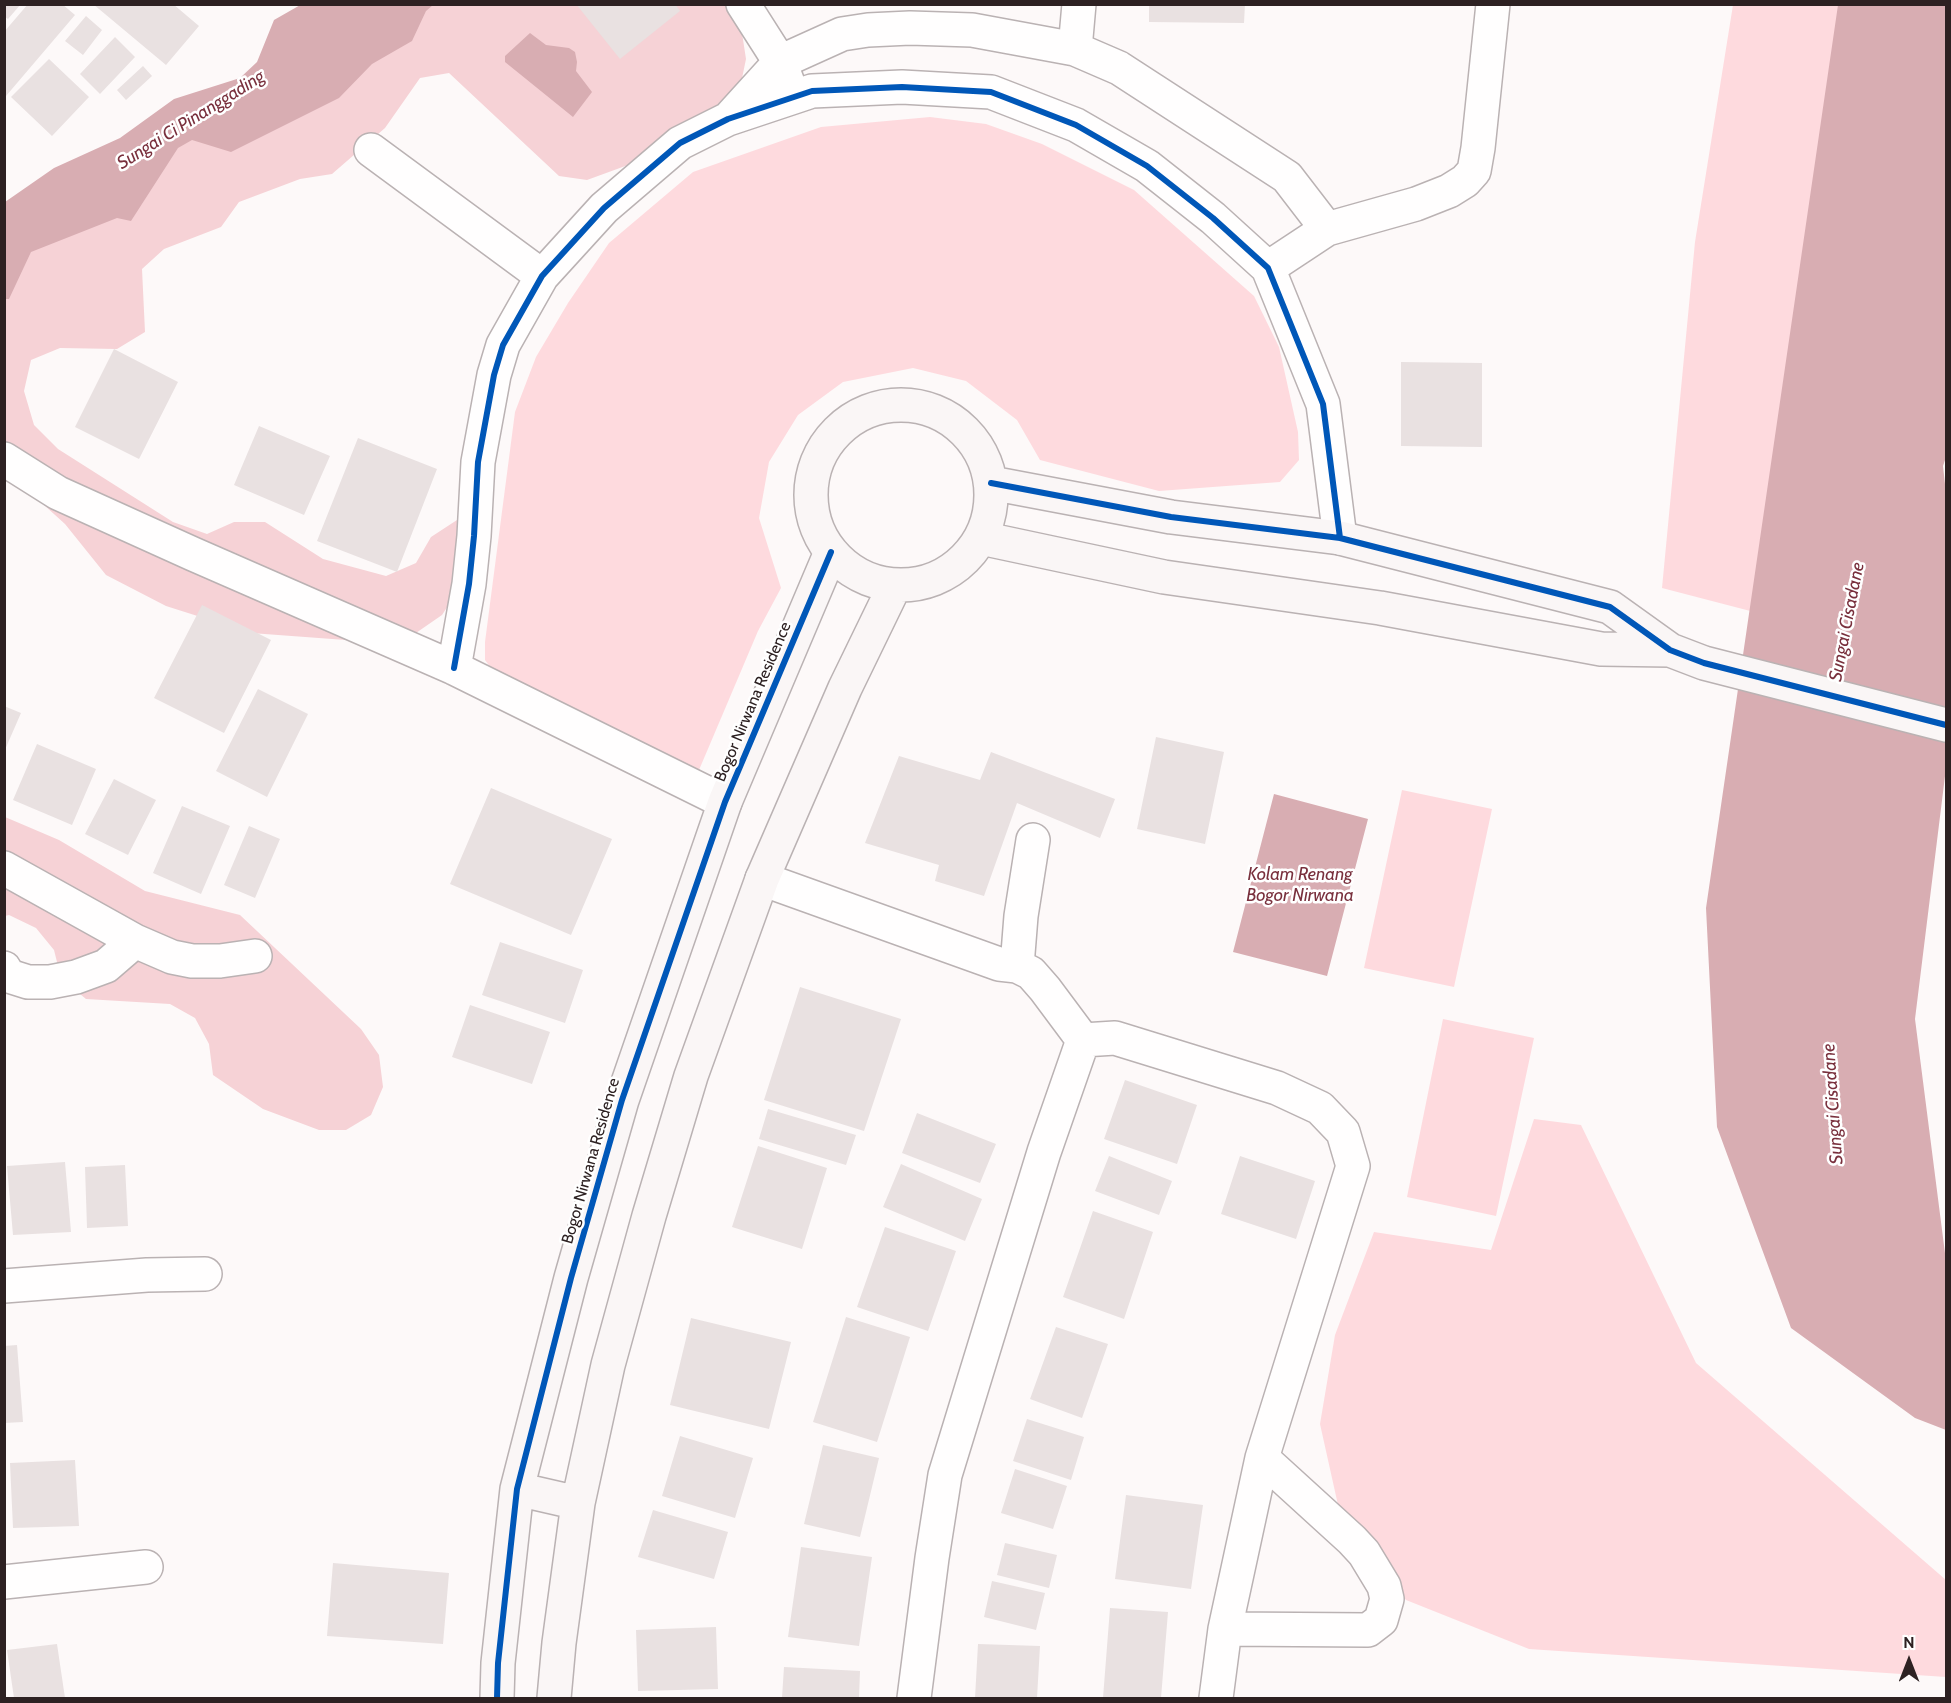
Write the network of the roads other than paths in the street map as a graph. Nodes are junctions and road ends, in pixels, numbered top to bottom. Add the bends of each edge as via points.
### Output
1 (743, 4) edge
2 (1079, 4) edge
3 (1493, 4) edge
4 (1075, 49) junction
5 (780, 62) junction
6 (793, 97) junction
7 (728, 119) junction
8 (371, 150) dead end
9 (1327, 229) junction
10 (1268, 268) junction
11 (542, 276) junction
12 (4, 459) edge
13 (991, 483) junction
14 (981, 537) junction
15 (1340, 538) junction
16 (831, 552) junction
17 (895, 585) junction
18 (1670, 650) junction
19 (454, 668) junction
20 (1947, 725) edge
21 (725, 802) junction
22 (1033, 840) dead end
23 (4, 868) edge
24 (762, 879) junction
25 (135, 941) junction
26 (255, 956) dead end
27 (1017, 966) junction
28 (4, 968) edge
29 (1083, 1040) junction
30 (205, 1274) dead end
31 (4, 1286) edge
32 (1262, 1458) junction
33 (517, 1490) junction
34 (578, 1503) junction
35 (146, 1567) dead end
36 (4, 1582) edge
37 (1225, 1629) junction
38 (496, 1698) edge
39 (554, 1698) edge
40 (914, 1698) edge
41 (1216, 1698) edge

1 - 5 street
2 - 4 street
3 - 9 street via 1474,171 1449,191
4 - 5 street via 972,30 889,28 842,34
4 - 9 street via 1119,68 1287,177
5 - 6 street
5 - 7 street
6 - 7 street
6 - 10 street via 812,91 902,87 991,92 1076,124 1147,166
7 - 11 street via 680,143 604,208
8 - 11 street
9 - 10 street
10 - 15 street via 1323,404
11 - 19 street via 503,345 494,375 478,462 469,584
12 - 19 street via 58,493
13 - 14 street via 990,511
13 - 15 street via 1171,517
13 - 16 street via 980,452 950,420 930,410 897,404 864,411 837,431 818,458 812,479 814,523
14 - 17 street via 965,558 945,573 921,582
14 - 18 street via 1164,577 1380,608 1601,649
15 - 18 street via 1610,607
16 - 17 street via 848,568 870,580
16 - 21 street, Bogor Nirwana Residence
17 - 24 street via 845,688
18 - 20 street via 1704,663
19 - 21 street
21 - 33 street, Bogor Nirwana Residence via 622,1100
22 - 27 street
23 - 25 street
24 - 27 street via 976,957
24 - 34 street via 692,1077 649,1216 608,1365
25 - 26 street via 192,961
25 - 28 street via 106,966 76,977 28,982 9,976
27 - 29 street via 1045,989
29 - 32 street via 1115,1038 1277,1088 1320,1108 1342,1132 1353,1166
29 - 40 street via 1040,1162 945,1475
30 - 31 street
32 - 37 street
32 - 37 street via 1358,1547 1384,1586 1387,1599 1381,1620 1368,1630
33 - 34 street
33 - 38 street, Bogor Nirwana Residence
34 - 39 street
35 - 36 street
37 - 41 street

